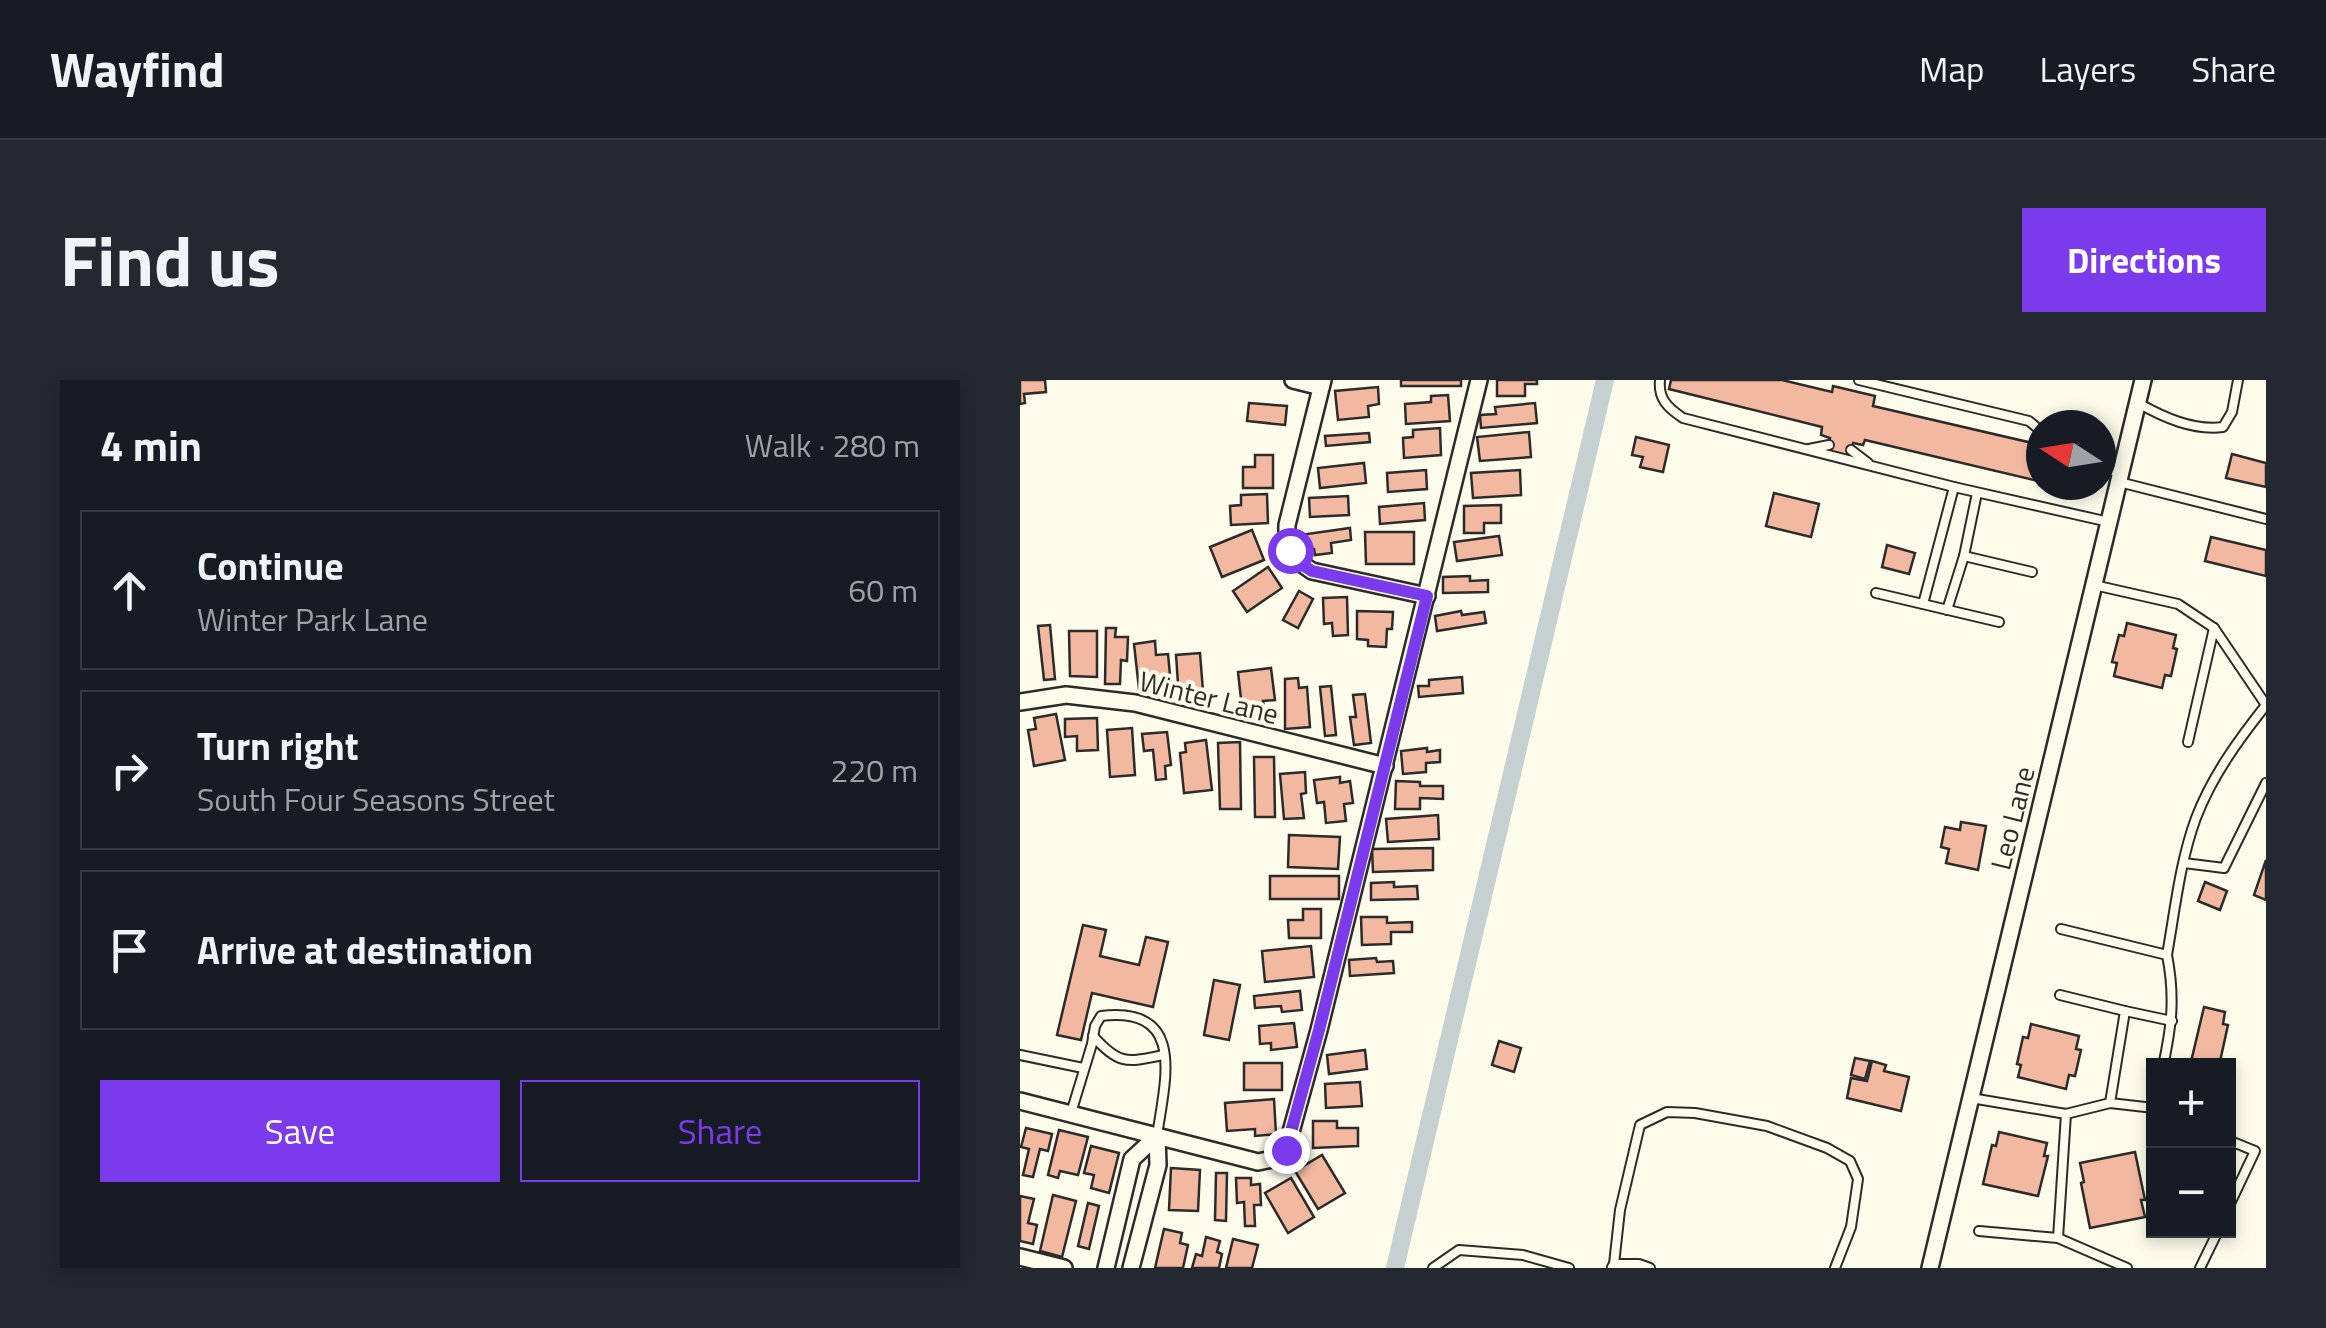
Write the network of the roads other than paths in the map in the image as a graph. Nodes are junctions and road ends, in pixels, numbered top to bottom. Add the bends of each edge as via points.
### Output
1 (1294, 380) edge
2 (1479, 380) edge
3 (1660, 380) edge
4 (1859, 380) edge
5 (2143, 380) edge
6 (2238, 380) edge
7 (1322, 384) edge
8 (2138, 403) junction
9 (2026, 420) edge
10 (1829, 445) dead end
11 (1805, 450) junction
12 (1851, 450) dead end
13 (1871, 466) junction
14 (2116, 475) edge
15 (2120, 477) junction
16 (1954, 487) junction
17 (1978, 493) junction
18 (2266, 520) edge
19 (2109, 522) junction
20 (1964, 556) junction
21 (2032, 572) dead end
22 (2094, 586) junction
23 (1876, 594) dead end
24 (1427, 596) junction
25 (1923, 604) junction
26 (1947, 610) junction
27 (2000, 622) dead end
28 (2214, 628) junction
29 (1020, 702) edge
30 (2188, 742) dead end
31 (1384, 766) junction
32 (2266, 783) edge
33 (2184, 864) junction
34 (2060, 929) dead end
35 (2167, 955) junction
36 (2060, 995) dead end
37 (2125, 1012) junction
38 (2172, 1022) junction
39 (1093, 1036) junction
40 (1020, 1055) edge
41 (1164, 1055) junction
42 (2164, 1058) edge
43 (1083, 1068) junction
44 (1971, 1098) junction
45 (1020, 1101) edge
46 (2110, 1103) junction
47 (2146, 1106) edge
48 (1071, 1113) junction
49 (2066, 1114) junction
50 (1157, 1136) junction
51 (2236, 1143) edge
52 (2256, 1151) junction
53 (2266, 1156) edge
54 (2236, 1192) edge
55 (1980, 1232) dead end
56 (2058, 1238) junction
57 (2214, 1238) edge
58 (1020, 1257) edge
59 (1613, 1266) edge
60 (1064, 1268) edge
61 (1106, 1268) edge
62 (1132, 1268) edge
63 (1433, 1268) edge
64 (1569, 1268) edge
65 (1650, 1268) edge
66 (1835, 1268) edge
67 (1930, 1268) edge
68 (2127, 1268) edge
69 (2200, 1268) edge

1 - 7 street
2 - 24 street
3 - 11 lane via 1662,398 1682,418
4 - 9 lane
5 - 8 street, Leo Lane
6 - 8 lane via 2223,427 2195,426
7 - 24 street via 1286,526 1290,550 1312,571
8 - 15 street, Leo Lane
10 - 11 lane
11 - 13 lane
12 - 13 lane
13 - 16 lane
14 - 15 lane
15 - 18 lane
15 - 19 street, Leo Lane
16 - 17 lane
16 - 25 lane
17 - 19 lane
17 - 20 lane
19 - 22 street, Leo Lane
20 - 21 lane
20 - 26 lane
22 - 28 lane via 2178,604
22 - 44 street, Leo Lane
23 - 25 lane
24 - 31 street
25 - 26 lane
26 - 27 lane
28 - 30 lane
28 - 33 lane via 2266,705 2233,746 2196,817
29 - 31 street, Winter Lane via 1108,698
31 - 50 street via 1286,1150 1258,1162
32 - 33 lane via 2224,868
33 - 35 lane
34 - 35 lane
35 - 38 lane
36 - 37 lane
37 - 38 lane
37 - 46 lane
38 - 42 lane
39 - 41 lane via 1118,1059
39 - 41 lane via 1101,1016 1138,1017 1163,1041
39 - 43 lane
40 - 43 lane
41 - 50 lane
43 - 48 lane
44 - 49 lane
44 - 67 street, Leo Lane
45 - 48 street
46 - 47 lane
46 - 49 lane
48 - 50 street
49 - 56 lane
50 - 61 street via 1132,1159
50 - 62 street via 1158,1164
51 - 52 lane
52 - 53 lane
52 - 54 lane
55 - 56 lane
56 - 68 lane
57 - 69 lane
58 - 60 street
59 - 65 lane
59 - 66 lane via 1640,1125 1667,1112 1767,1126 1850,1161 1858,1179 1851,1227
63 - 64 lane via 1459,1250

